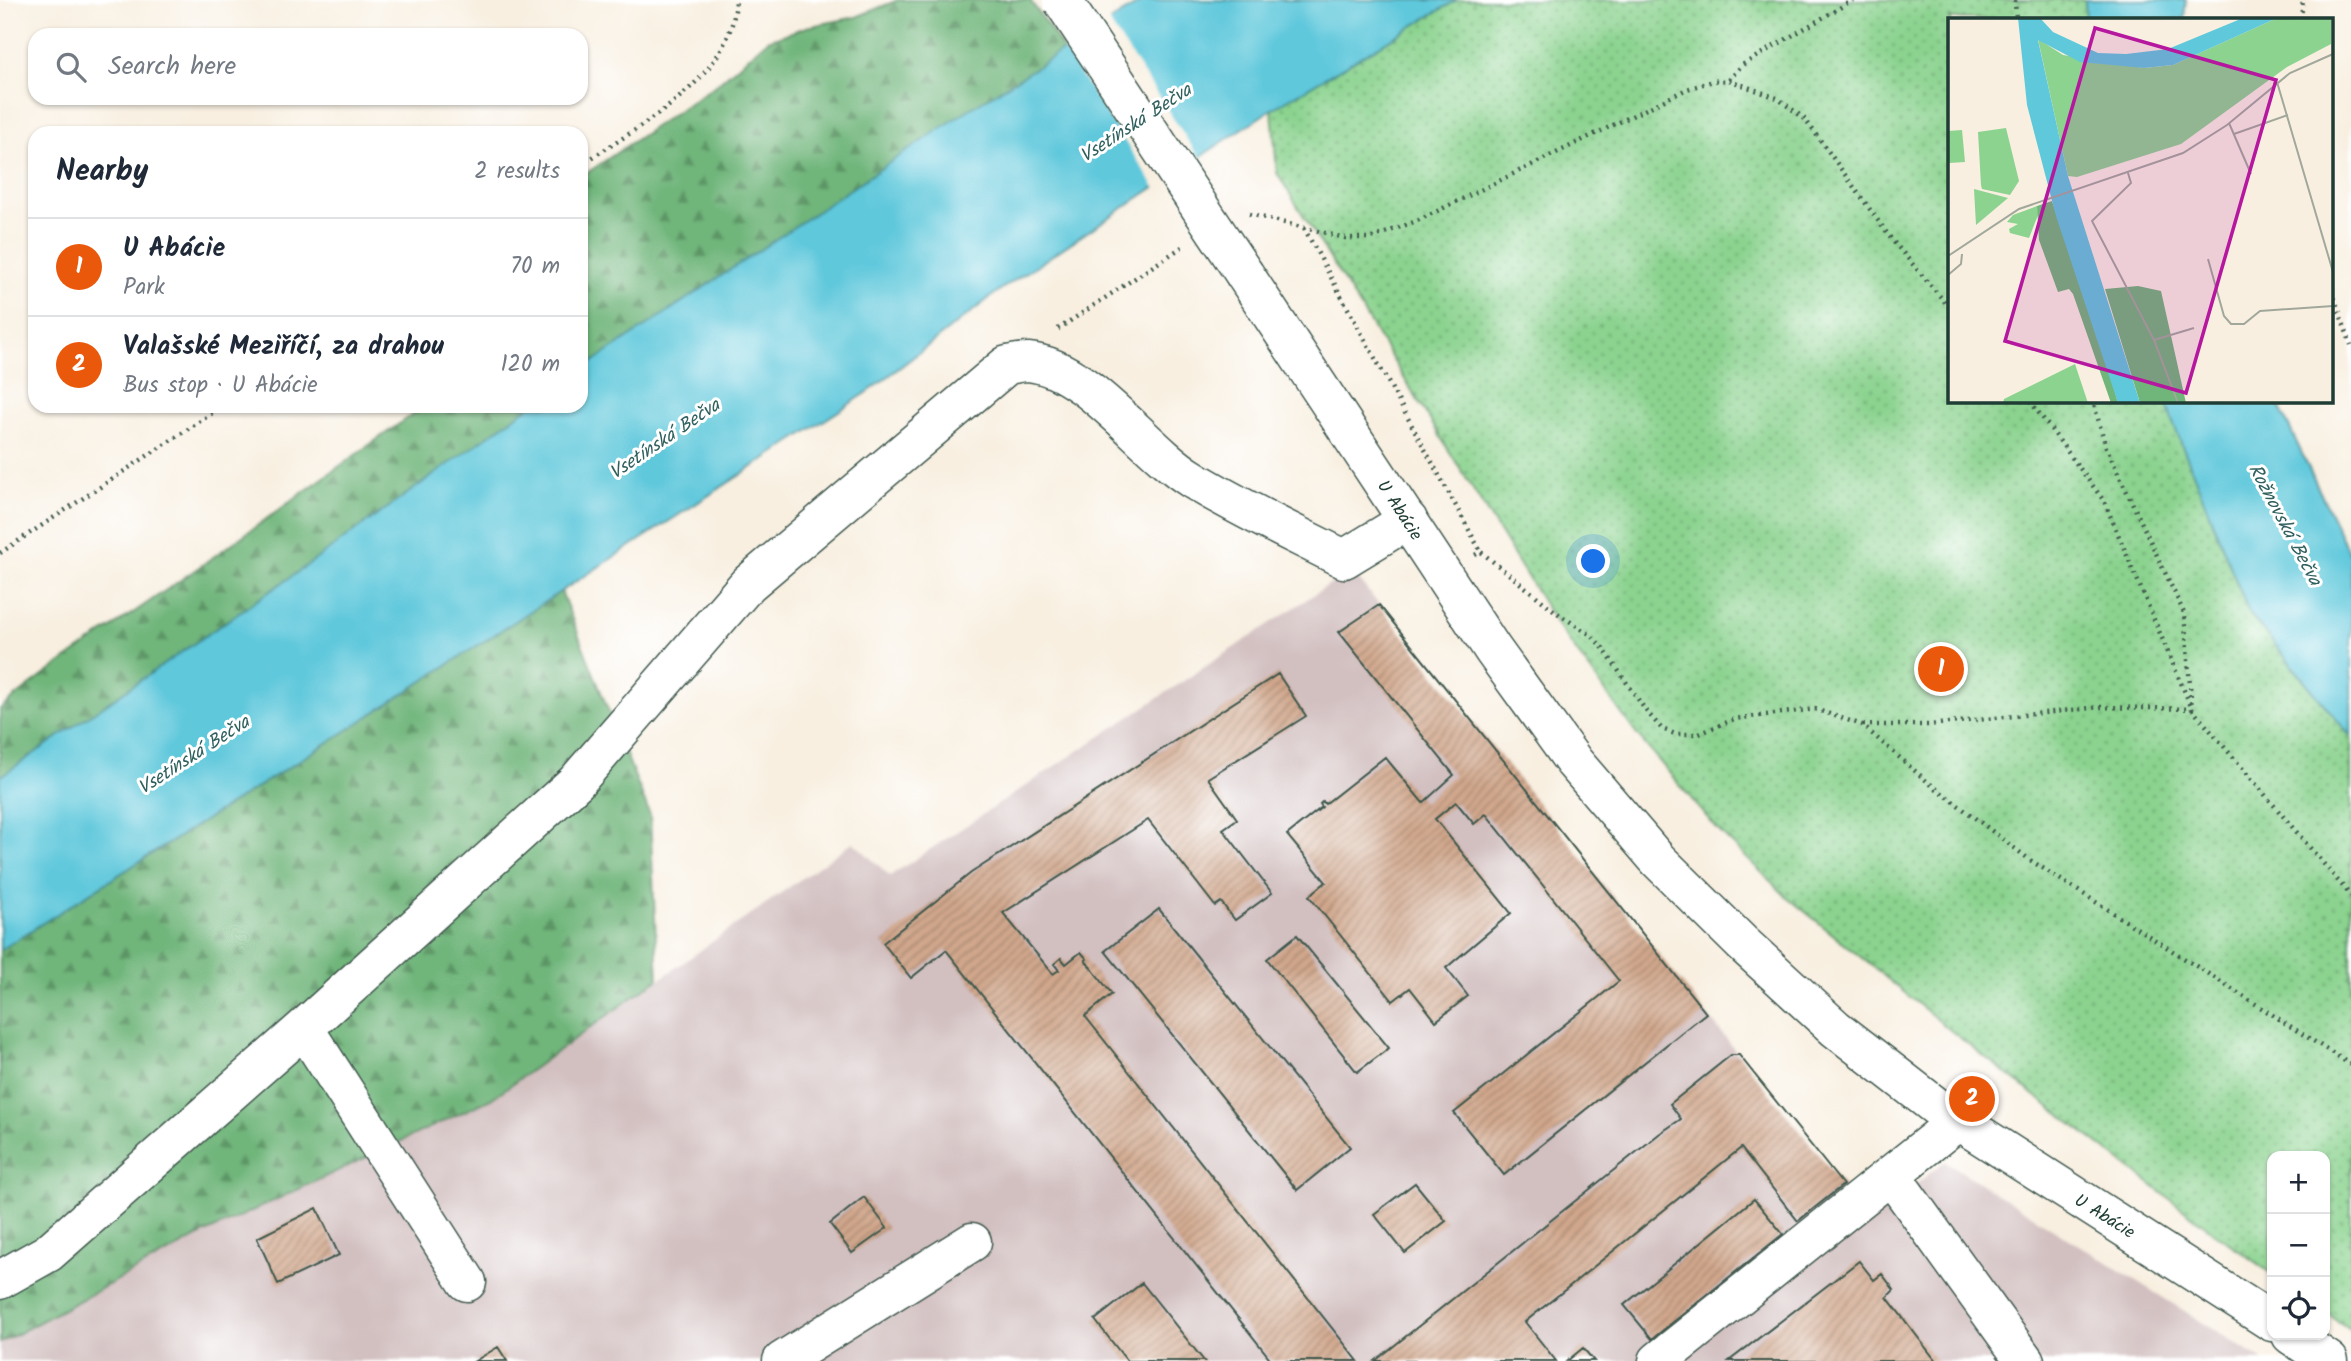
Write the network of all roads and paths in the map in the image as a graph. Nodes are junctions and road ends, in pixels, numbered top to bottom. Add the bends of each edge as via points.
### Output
1 (736, 0) edge
2 (1062, 0) edge
3 (1853, 0) edge
4 (2015, 0) edge
5 (2303, 0) edge
6 (2016, 18) edge
7 (2301, 18) edge
8 (1729, 80) junction
9 (588, 160) edge
10 (1245, 215) dead end
11 (1304, 228) junction
12 (1191, 241) dead end
13 (2334, 298) edge
14 (1948, 306) edge
15 (2351, 345) edge
16 (1007, 365) junction
17 (2031, 402) edge
18 (2093, 402) edge
19 (212, 413) edge
20 (1408, 520) junction
21 (1481, 552) junction
22 (0, 553) edge
23 (1439, 570) junction
24 (2192, 709) junction
25 (1862, 725) junction
26 (2351, 896) edge
27 (304, 1028) junction
28 (2351, 1065) edge
29 (1958, 1121) junction
30 (1891, 1175) junction
31 (972, 1242) dead end
32 (0, 1280) edge
33 (467, 1282) dead end
34 (2267, 1319) edge
35 (2298, 1340) edge
36 (782, 1361) edge
37 (1658, 1361) edge
38 (2025, 1361) edge
39 (2329, 1361) edge

1 - 9 path via 728,38 710,67 674,102
2 - 20 main road, U Abácie, bridge
3 - 8 path via 1742,65
4 - 6 path
5 - 7 path
8 - 11 path via 1687,89 1419,220 1372,238 1345,238
8 - 14 path via 1777,98 1805,118 1892,240
10 - 11 path
11 - 21 path
12 - 16 path
13 - 15 path
16 - 20 main road via 1027,362 1076,381 1192,478 1344,559
16 - 27 main road via 748,584 576,782
17 - 24 path via 2104,501
18 - 24 path via 2106,447 2185,612
19 - 22 path
20 - 23 main road, U Abácie
21 - 23 path
21 - 25 path via 1591,635 1662,729 1699,734 1734,719 1815,709
23 - 29 main road, U Abácie via 1574,762 1658,860 1836,1029
24 - 25 path via 2101,707 1929,725
24 - 26 path
25 - 28 path via 2029,860
27 - 32 main road via 48,1253
27 - 33 main road
29 - 30 main road
29 - 34 main road, U Abácie
30 - 37 main road
30 - 38 main road
31 - 36 main road
35 - 39 main road

